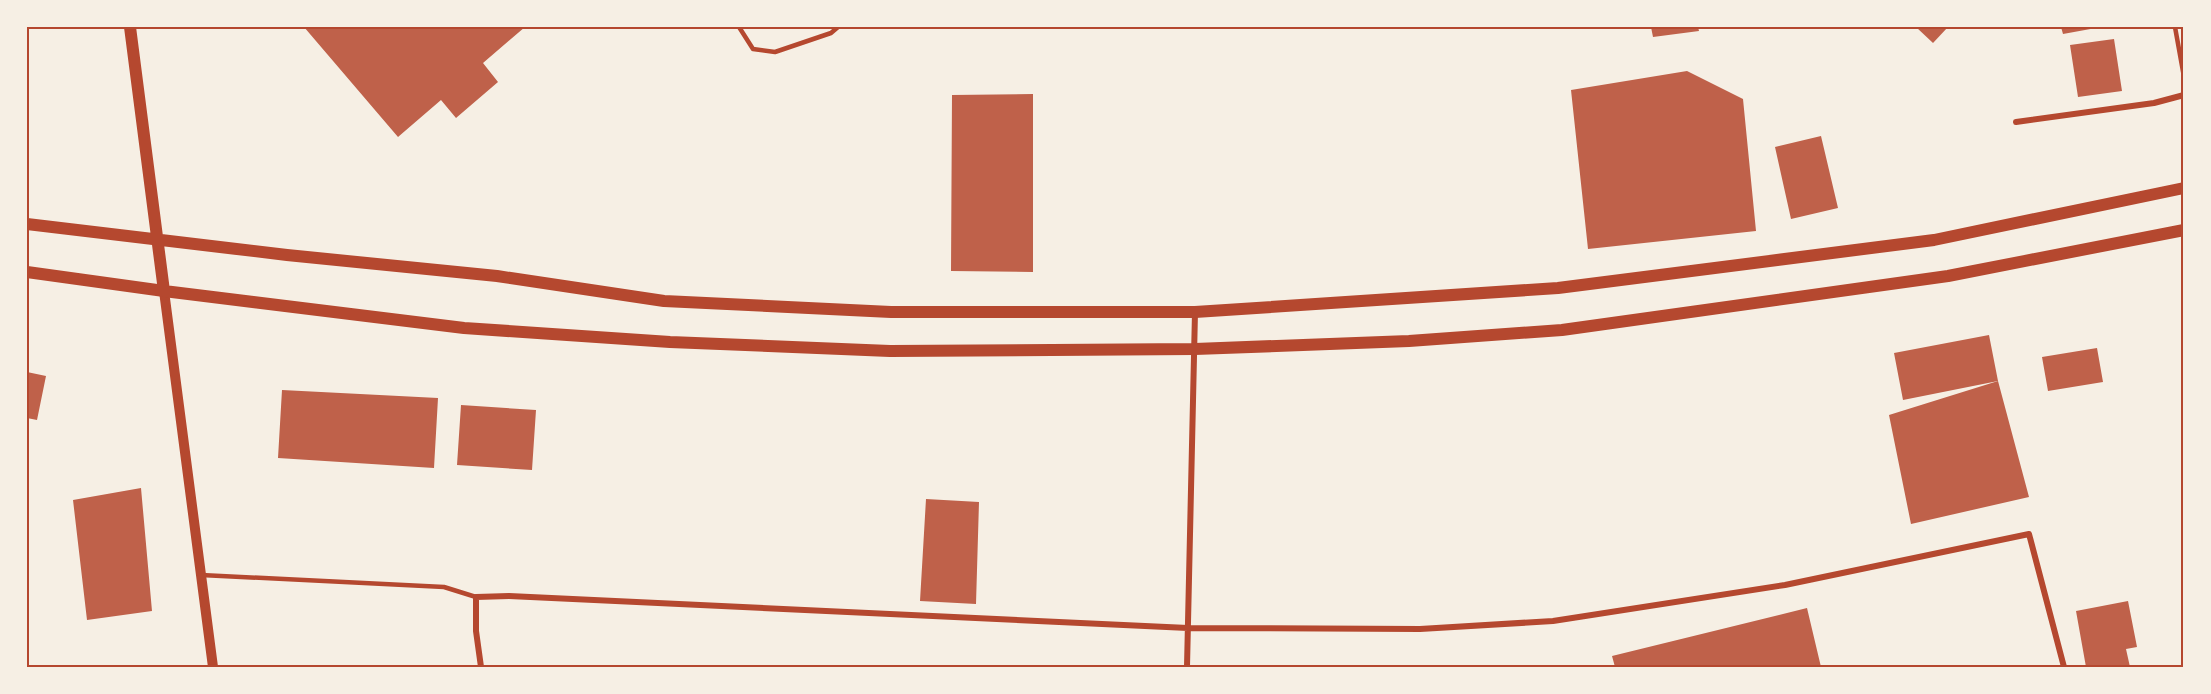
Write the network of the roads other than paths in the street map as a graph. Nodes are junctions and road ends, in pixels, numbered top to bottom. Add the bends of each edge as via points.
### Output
1 (130, 27) edge
2 (739, 27) edge
3 (838, 27) edge
4 (2175, 27) edge
5 (2184, 77) edge
6 (2184, 95) edge
7 (2016, 122) dead end
8 (2184, 188) edge
9 (27, 224) edge
10 (2184, 230) edge
11 (159, 240) junction
12 (27, 272) edge
13 (164, 291) junction
14 (1195, 312) junction
15 (1195, 350) junction
16 (201, 575) junction
17 (476, 597) junction
18 (1188, 628) junction
19 (213, 667) edge
20 (481, 667) edge
21 (1187, 667) edge
22 (2064, 667) edge

1 - 11 main road
2 - 3 lane via 753,49 775,52
4 - 5 lane
6 - 7 street via 2154,103
8 - 14 main road via 1934,240 1558,288
9 - 11 main road
10 - 15 main road via 1948,276 1562,330
11 - 13 main road
11 - 14 main road via 497,276 664,301 891,312
12 - 13 main road
13 - 15 main road via 464,328 670,342 890,351
13 - 16 street
14 - 15 street
15 - 18 street
16 - 17 lane via 444,587
16 - 19 street
17 - 18 street
17 - 20 street
18 - 21 street
18 - 22 street via 1420,629 1553,621 1785,585 2029,534

